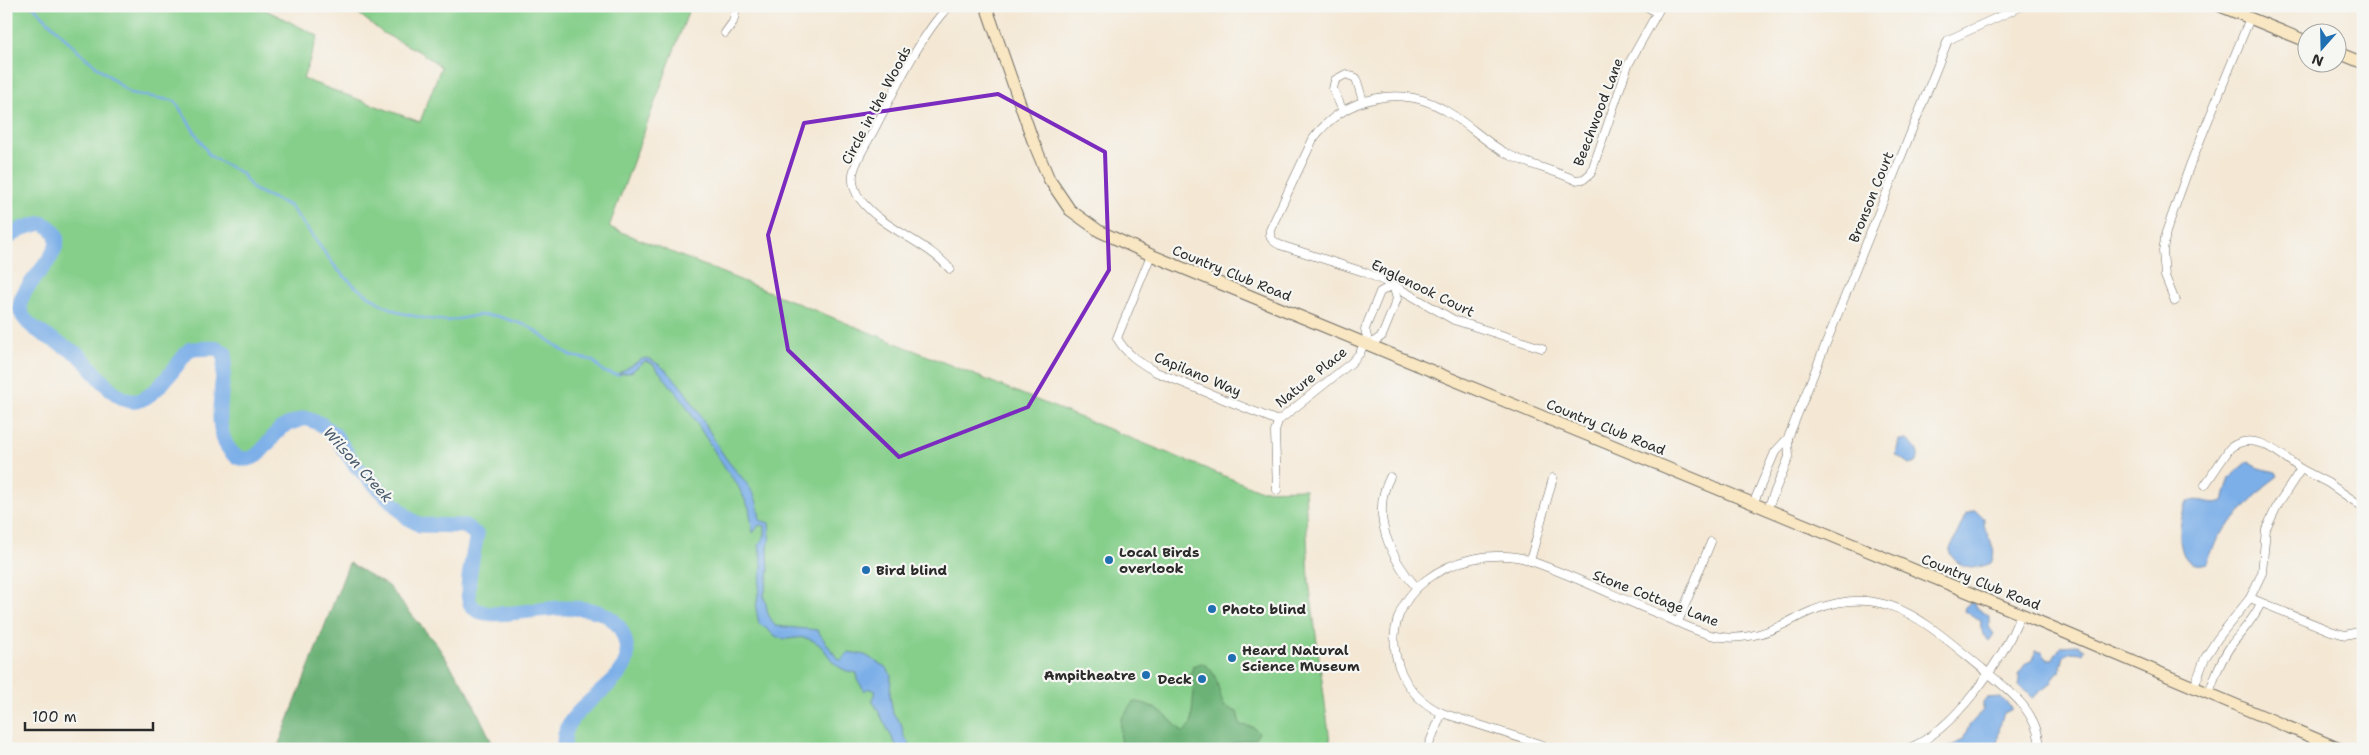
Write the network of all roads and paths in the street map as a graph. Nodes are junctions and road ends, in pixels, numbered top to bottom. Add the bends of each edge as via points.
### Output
1 (737, 6) edge
2 (949, 6) edge
3 (986, 6) edge
4 (1646, 6) edge
5 (2022, 6) edge
6 (2220, 6) edge
7 (1659, 10) edge
8 (2250, 18) junction
9 (725, 33) dead end
10 (2296, 36) edge
11 (2346, 56) edge
12 (2363, 63) edge
13 (1364, 101) junction
14 (1343, 111) junction
15 (1269, 236) joint
16 (1151, 255) junction
17 (950, 269) dead end
18 (1393, 285) junction
19 (2175, 301) dead end
20 (1366, 344) junction
21 (1542, 348) dead end
22 (1278, 421) junction
23 (1788, 438) junction
24 (2301, 469) junction
25 (1390, 477) dead end
26 (1553, 478) dead end
27 (2205, 485) dead end
28 (1277, 490) dead end
29 (1753, 504) junction
30 (2363, 507) edge
31 (1767, 510) junction
32 (1711, 542) dead end
33 (1530, 561) junction
34 (1417, 588) junction
35 (2250, 598) junction
36 (2262, 603) junction
37 (2021, 614) junction
38 (1678, 622) junction
39 (2363, 631) edge
40 (1989, 673) junction
41 (2194, 687) junction
42 (2208, 694) junction
43 (1442, 713) junction
44 (1427, 749) edge
45 (1555, 749) edge
46 (1907, 749) edge
47 (2040, 749) edge
48 (2340, 749) edge

1 - 9 street via 733,22
2 - 17 street, Circle in the Woods via 932,27 894,92 856,164 853,179 856,193 870,209
3 - 16 main road, Country Club Road via 1032,140 1049,179 1070,210 1099,232
4 - 7 street
5 - 23 street, Bronson Court via 1948,40
6 - 8 main road
7 - 13 street, Beechwood Lane via 1628,65 1598,156 1591,173 1584,179 1575,180 1506,153 1428,101 1398,95
8 - 10 main road
8 - 19 street via 2166,232 2163,251 2165,276
11 - 12 main road
13 - 14 street, Beechwood Lane
13 - 14 street via 1356,78 1346,74 1335,80 1333,89
14 - 15 street, Beechwood Lane via 1313,139
15 - 18 street, Englenook Court via 1272,241 1295,251 1364,272
16 - 20 main road, Country Club Road
16 - 22 street, Capilano Way via 1117,338 1130,354 1156,372
18 - 20 street via 1380,292 1365,329
18 - 20 street, Nature Place via 1397,299 1382,336
18 - 21 street, Englenook Court via 1454,320
20 - 22 street, Nature Place via 1351,363
20 - 29 main road, Country Club Road
22 - 28 street, Nature Place via 1275,432
23 - 29 street, Bronson Court via 1775,452
23 - 31 street, Bronson Court via 1789,458
24 - 27 street via 2264,443 2256,441 2230,448
24 - 30 street
24 - 35 street via 2266,529 2262,573
25 - 34 street via 1382,498 1385,535 1399,566
26 - 33 street
29 - 31 main road, Country Club Road
31 - 37 main road, Country Club Road
32 - 38 street
33 - 34 street, Stone Cottage Lane via 1507,556 1472,559 1441,570
33 - 38 street, Stone Cottage Lane
34 - 43 street, Stone Cottage Lane via 1399,618 1395,640 1398,662 1415,694
35 - 36 street
35 - 41 street via 2205,658
36 - 39 street via 2331,631 2346,635
36 - 42 street via 2232,644
37 - 40 street via 2016,629
37 - 41 main road, Country Club Road
38 - 40 street, Stone Cottage Lane via 1716,636 1747,636 1770,631 1830,604 1875,602 1918,617
40 - 46 street via 1943,727
40 - 47 street, Stone Cottage Lane via 2022,702 2035,724
41 - 42 main road, Country Club Road
42 - 48 main road, Country Club Road
43 - 44 street
43 - 45 street, Stone Cottage Lane

